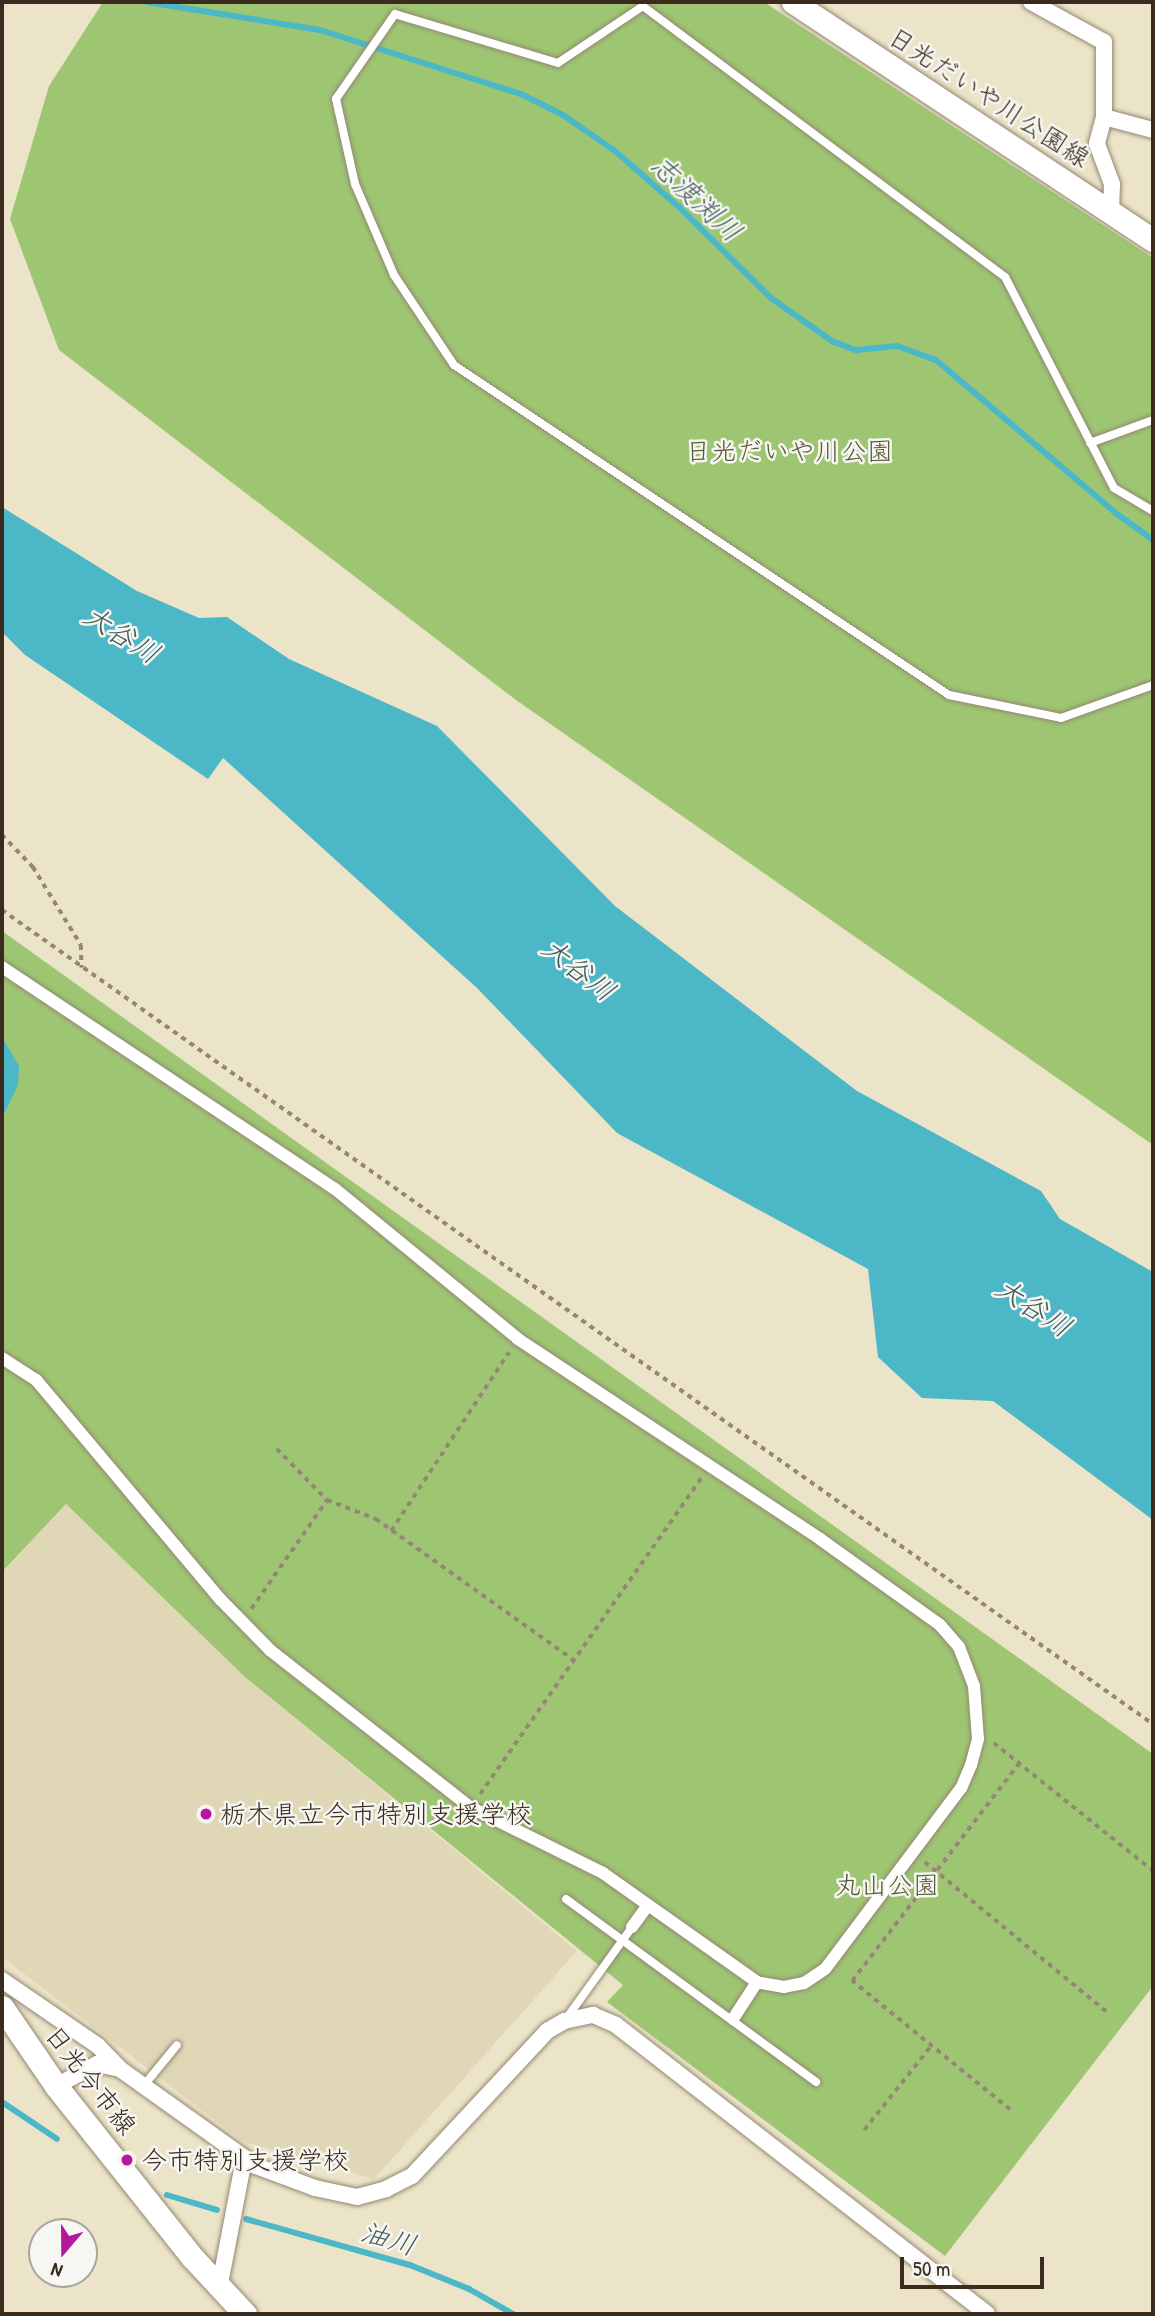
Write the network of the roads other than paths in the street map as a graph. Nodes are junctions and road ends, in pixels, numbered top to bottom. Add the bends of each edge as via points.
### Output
1 (793, 2) edge
2 (1031, 2) edge
3 (1104, 117) junction
4 (1153, 130) edge
5 (1111, 212) junction
6 (1153, 240) edge
7 (1153, 420) edge
8 (1090, 443) junction
9 (1153, 511) edge
10 (1153, 685) edge
11 (2, 967) edge
12 (2, 1358) edge
13 (566, 1899) dead end
14 (648, 1905) junction
15 (632, 1927) joint
16 (622, 1940) junction
17 (2, 1980) edge
18 (757, 1982) junction
19 (2, 2007) edge
20 (733, 2020) junction
21 (564, 2021) junction
22 (177, 2045) dead end
23 (120, 2068) junction
24 (816, 2082) dead end
25 (145, 2084) junction
26 (56, 2086) junction
27 (244, 2159) junction
28 (219, 2289) junction
29 (245, 2314) edge
30 (987, 2314) edge

1 - 5 main road, 日光だいや川公園線
2 - 3 street via 1104,42
3 - 4 street
3 - 5 street via 1097,144 1112,184
5 - 6 main road, 日光だいや川公園線
7 - 8 lane
8 - 9 lane via 1114,488
8 - 10 lane via 1005,278 643,6 558,63 395,14 336,99 355,184 394,275 454,365 949,695 1061,718
11 - 18 street via 335,1189 519,1339 940,1625 967,1663 974,1686 978,1739 961,1788 825,1969 804,1983 784,1987
12 - 14 street via 36,1380 270,1650 470,1807 603,1873
13 - 16 lane
14 - 15 street
14 - 18 street
15 - 16 lane
16 - 20 lane
16 - 21 lane
17 - 23 street via 98,2046
18 - 20 street
19 - 26 main road, 日光今市線
20 - 24 lane
21 - 27 street via 522,2056 421,2168 386,2189 357,2197
21 - 30 street via 593,2015 615,2025
22 - 25 lane
23 - 25 street
23 - 26 street via 97,2064
25 - 27 street
26 - 28 main road, 日光今市線
27 - 28 street
28 - 29 main road, 日光今市線

